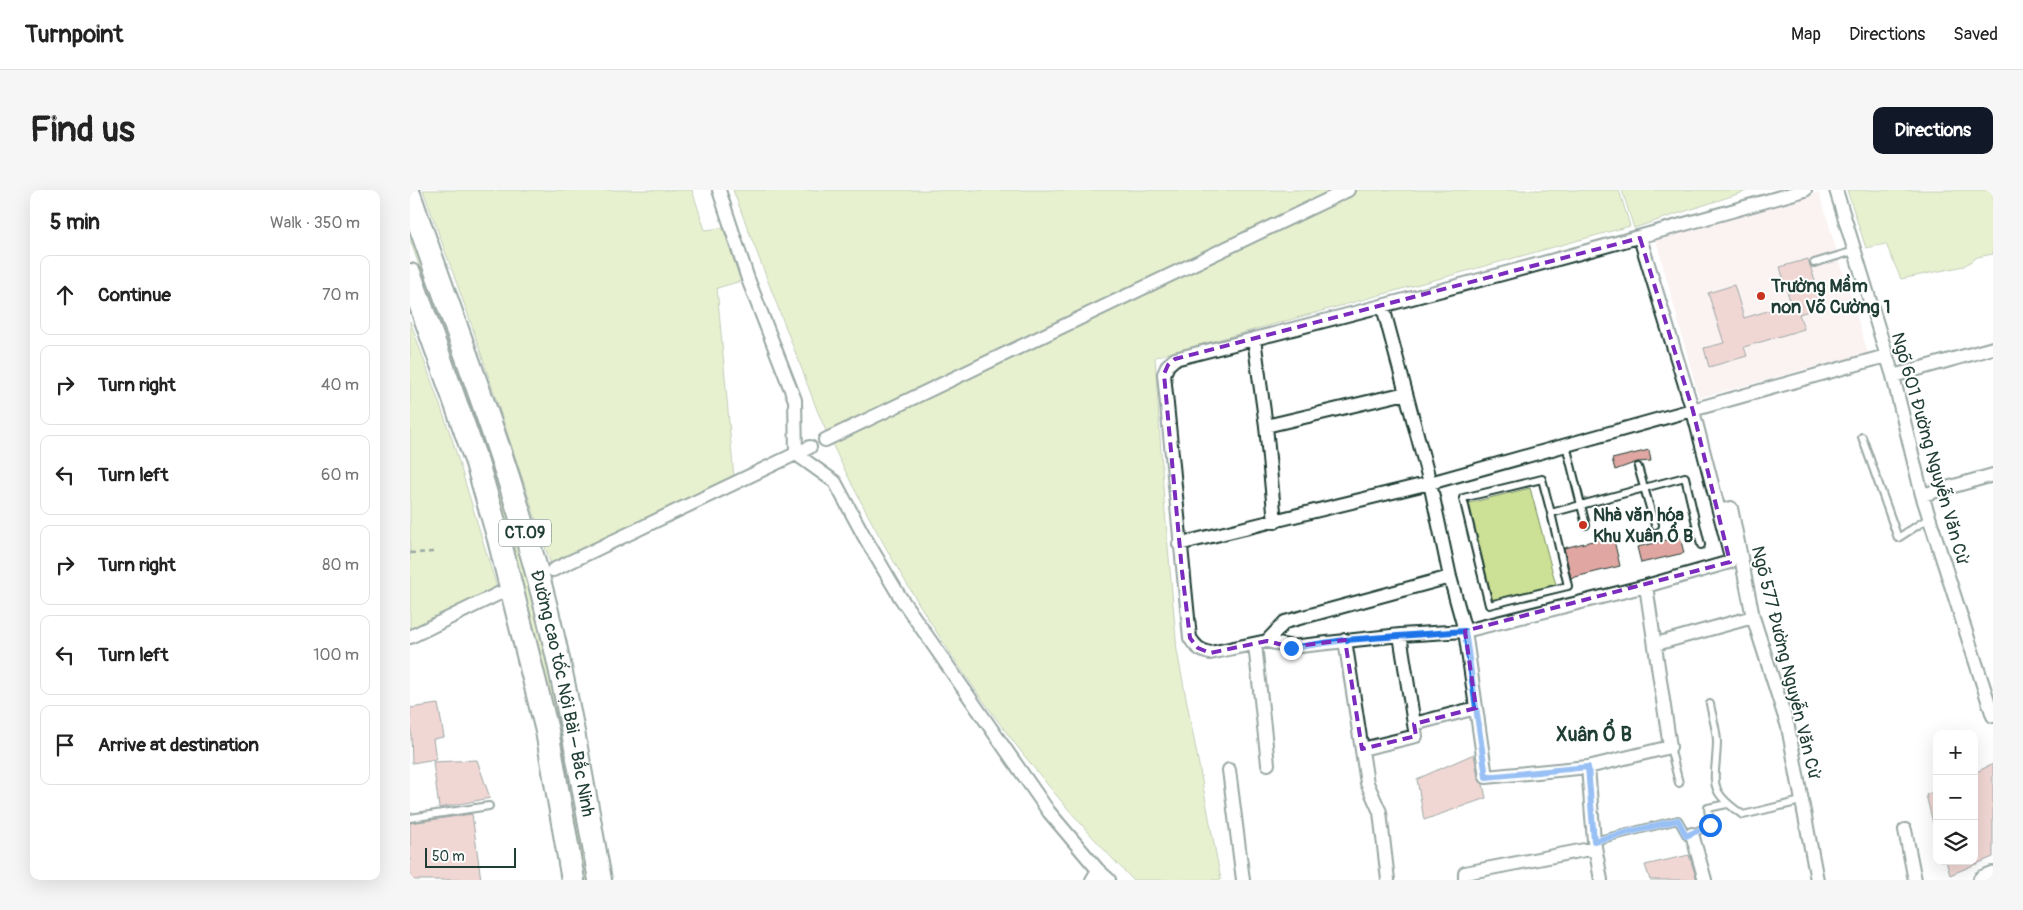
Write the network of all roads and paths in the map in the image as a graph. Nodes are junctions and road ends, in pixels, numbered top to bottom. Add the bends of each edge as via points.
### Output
1 (719, 190) edge
2 (1348, 190) edge
3 (1805, 190) edge
4 (1836, 190) edge
5 (410, 197) edge
6 (1640, 238) junction
7 (1854, 251) junction
8 (1814, 263) dead end
9 (410, 274) edge
10 (1383, 307) junction
11 (1254, 339) junction
12 (1993, 348) edge
13 (1886, 356) junction
14 (1893, 376) junction
15 (1406, 393) junction
16 (1693, 411) junction
17 (1266, 426) junction
18 (1862, 437) dead end
19 (825, 440) dead end
20 (1566, 445) junction
21 (810, 447) dead end
22 (796, 454) junction
23 (1638, 467) dead end
24 (1993, 475) edge
25 (1430, 483) junction
26 (1644, 488) junction
27 (1922, 495) junction
28 (1581, 504) junction
29 (1719, 510) junction
30 (1551, 513) junction
31 (1929, 518) junction
32 (1275, 522) junction
33 (1586, 525) dead end
34 (1655, 525) dead end
35 (1179, 544) junction
36 (1701, 545) dead end
37 (436, 552) dead end
38 (410, 553) edge
39 (553, 570) dead end
40 (1450, 577) junction
41 (1646, 586) junction
42 (500, 593) dead end
43 (1753, 617) junction
44 (1465, 631) junction
45 (1400, 635) junction
46 (410, 637) edge
47 (1345, 640) junction
48 (1261, 642) junction
49 (1656, 644) junction
50 (1710, 704) dead end
51 (1476, 708) junction
52 (1993, 716) edge
53 (1414, 724) junction
54 (1670, 747) junction
55 (1362, 749) junction
56 (1268, 764) dead end
57 (1588, 767) junction
58 (1229, 770) dead end
59 (1679, 783) dead end
60 (1801, 801) junction
61 (1726, 804) junction
62 (489, 806) dead end
63 (410, 818) edge
64 (1904, 830) dead end
65 (1692, 834) junction
66 (1595, 844) junction
67 (1095, 875) edge
68 (1993, 876) edge
69 (573, 880) edge
70 (600, 880) edge
71 (1108, 880) edge
72 (1243, 880) edge
73 (1388, 880) edge
74 (1465, 880) edge
75 (1601, 880) edge
76 (1705, 880) edge
77 (1817, 880) edge
78 (1915, 880) edge
79 (1983, 880) edge

1 - 22 street via 748,279 795,400
2 - 19 street
3 - 6 street
4 - 7 street, Ngõ 601 Đường Nguyễn Văn Cừ
5 - 70 highway, Đường cao tốc Nội Bài – Bắc Ninh / CT.09 via 495,438 534,563 571,725
6 - 10 street
6 - 16 street
7 - 8 lane
7 - 13 street, Ngõ 601 Đường Nguyễn Văn Cừ
9 - 69 highway, Đường cao tốc Nội Bài – Bắc Ninh / CT.09 via 477,463 499,539 547,731
10 - 11 street
10 - 15 street
11 - 17 street
11 - 35 street via 1175,359 1165,370
12 - 14 street
13 - 14 street, Ngõ 601 Đường Nguyễn Văn Cừ
13 - 16 street
14 - 27 street, Ngõ 601 Đường Nguyễn Văn Cừ
15 - 17 street
15 - 25 street
16 - 20 street
16 - 29 street
17 - 32 street
18 - 31 lane via 1898,538
20 - 25 street
20 - 28 lane
21 - 22 street
22 - 39 street
22 - 67 street via 835,482 900,597
23 - 26 lane
24 - 27 street
25 - 32 street
25 - 40 street
26 - 28 lane
26 - 34 lane
26 - 36 lane via 1685,477
27 - 31 street, Ngõ 601 Đường Nguyễn Văn Cừ
28 - 30 lane
28 - 33 lane
29 - 41 street via 1730,562
29 - 43 street, Ngõ 577 Đường Nguyễn Văn Cừ via 1731,508
30 - 30 lane via 1568,586 1489,605 1463,498 1542,479
31 - 52 street, Ngõ 601 Đường Nguyễn Văn Cừ
32 - 35 street
35 - 48 street via 1190,638 1195,646 1210,653
37 - 38 path
40 - 44 street
40 - 48 street via 1285,622
41 - 44 street
41 - 49 street
42 - 46 street
43 - 49 street
43 - 60 street, Ngõ 577 Đường Nguyễn Văn Cừ via 1788,728
44 - 45 street
44 - 51 street
45 - 47 street
45 - 53 street
47 - 48 street via 1291,648
47 - 55 street
48 - 56 street
49 - 54 street
50 - 61 lane via 1717,741 1716,791
51 - 53 street
51 - 57 street via 1486,777
53 - 55 street via 1416,736
54 - 57 street
54 - 59 lane
55 - 73 street via 1367,783 1380,812
57 - 66 street
58 - 72 street
60 - 61 lane via 1743,815
60 - 77 street, Ngõ 577 Đường Nguyễn Văn Cừ
61 - 65 lane via 1708,808 1710,825
62 - 63 lane
64 - 78 street
65 - 66 lane via 1686,836 1678,820
65 - 76 street
66 - 74 street via 1465,873
66 - 75 street
67 - 71 street
68 - 79 main road

